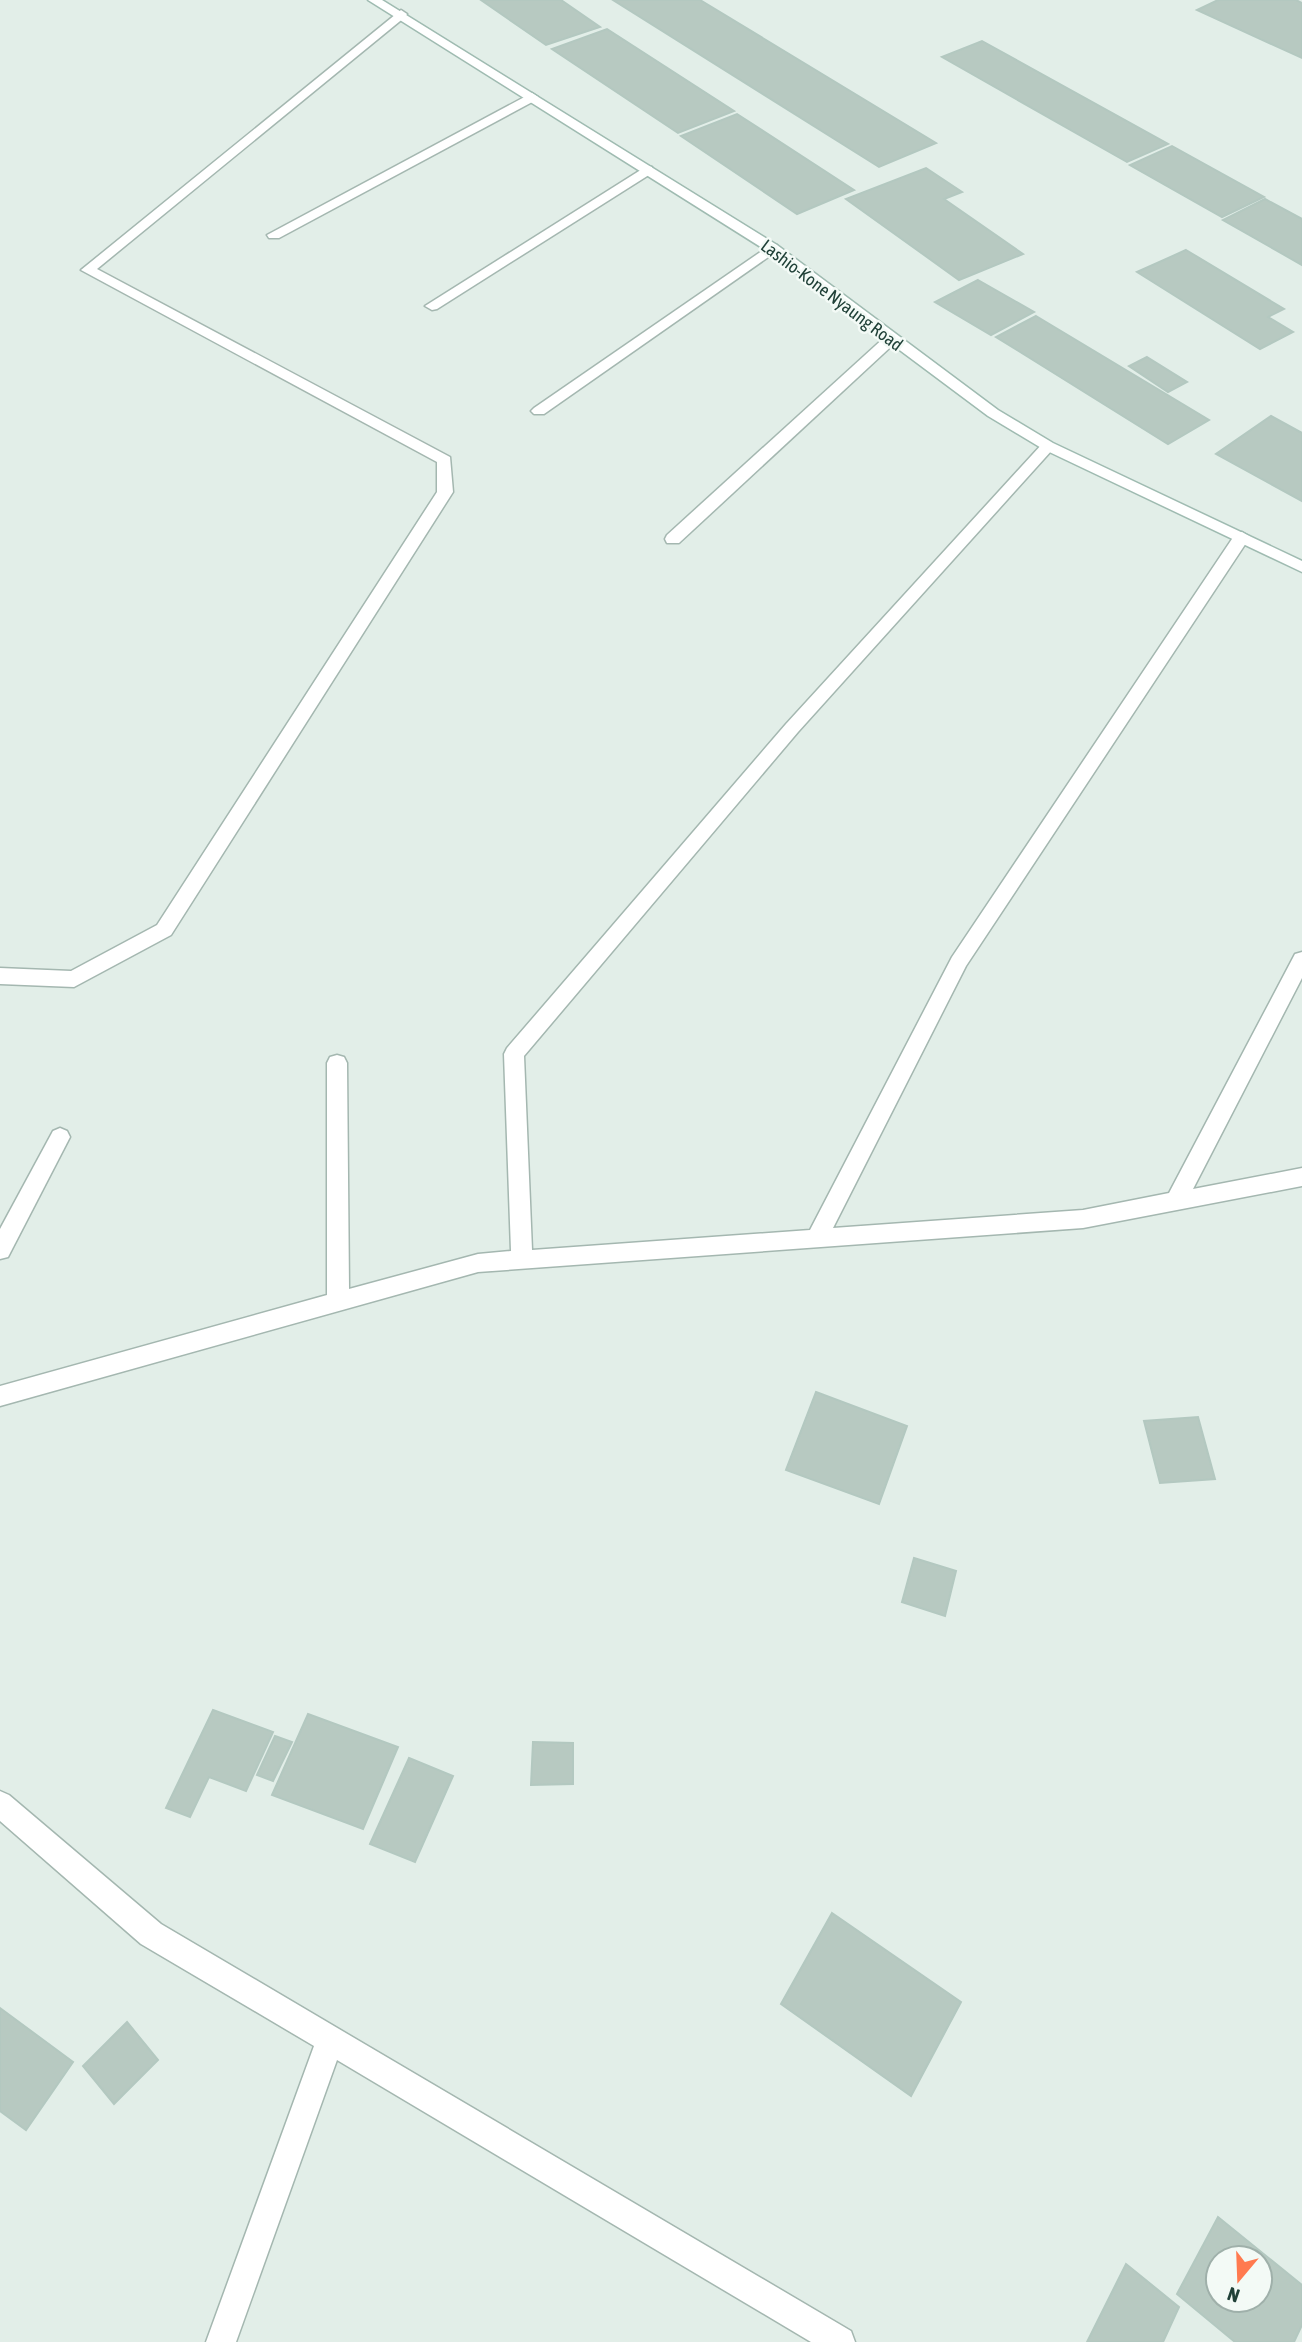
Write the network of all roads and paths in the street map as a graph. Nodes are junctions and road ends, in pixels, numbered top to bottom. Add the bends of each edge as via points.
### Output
1 (374, 0) edge
2 (401, 14) junction
3 (532, 97) junction
4 (647, 170) junction
5 (274, 235) dead end
6 (772, 248) junction
7 (432, 306) dead end
8 (891, 339) junction
9 (539, 411) dead end
10 (1048, 446) junction
11 (1242, 537) junction
12 (673, 539) dead end
13 (1302, 567) edge
14 (1302, 959) edge
15 (0, 976) edge
16 (337, 1063) dead end
17 (60, 1137) dead end
18 (1302, 1177) edge
19 (1175, 1201) junction
20 (816, 1239) junction
21 (0, 1250) edge
22 (522, 1260) junction
23 (338, 1303) junction
24 (0, 1396) edge
25 (0, 1804) edge
26 (330, 2039) junction
27 (221, 2342) edge
28 (840, 2342) edge

1 - 2 street, Lashio-Kone Nyaung Road
2 - 3 street, Lashio-Kone Nyaung Road
2 - 15 street via 88,270 445,460 445,492 164,930 74,979
3 - 4 street, Lashio-Kone Nyaung Road
3 - 5 street
4 - 6 street, Lashio-Kone Nyaung Road
4 - 7 street
6 - 8 street, Lashio-Kone Nyaung Road
6 - 9 street
8 - 10 street, Lashio-Kone Nyaung Road via 993,413
8 - 12 street
10 - 11 street, Lashio-Kone Nyaung Road
10 - 22 street via 792,727 514,1054
11 - 13 street, Lashio-Kone Nyaung Road
11 - 20 street via 959,962
14 - 19 street
16 - 23 street
17 - 21 street
18 - 19 street
19 - 20 street via 1083,1219
20 - 22 street
22 - 23 street via 478,1263
23 - 24 street
25 - 26 street via 151,1934
26 - 27 street
26 - 28 street

